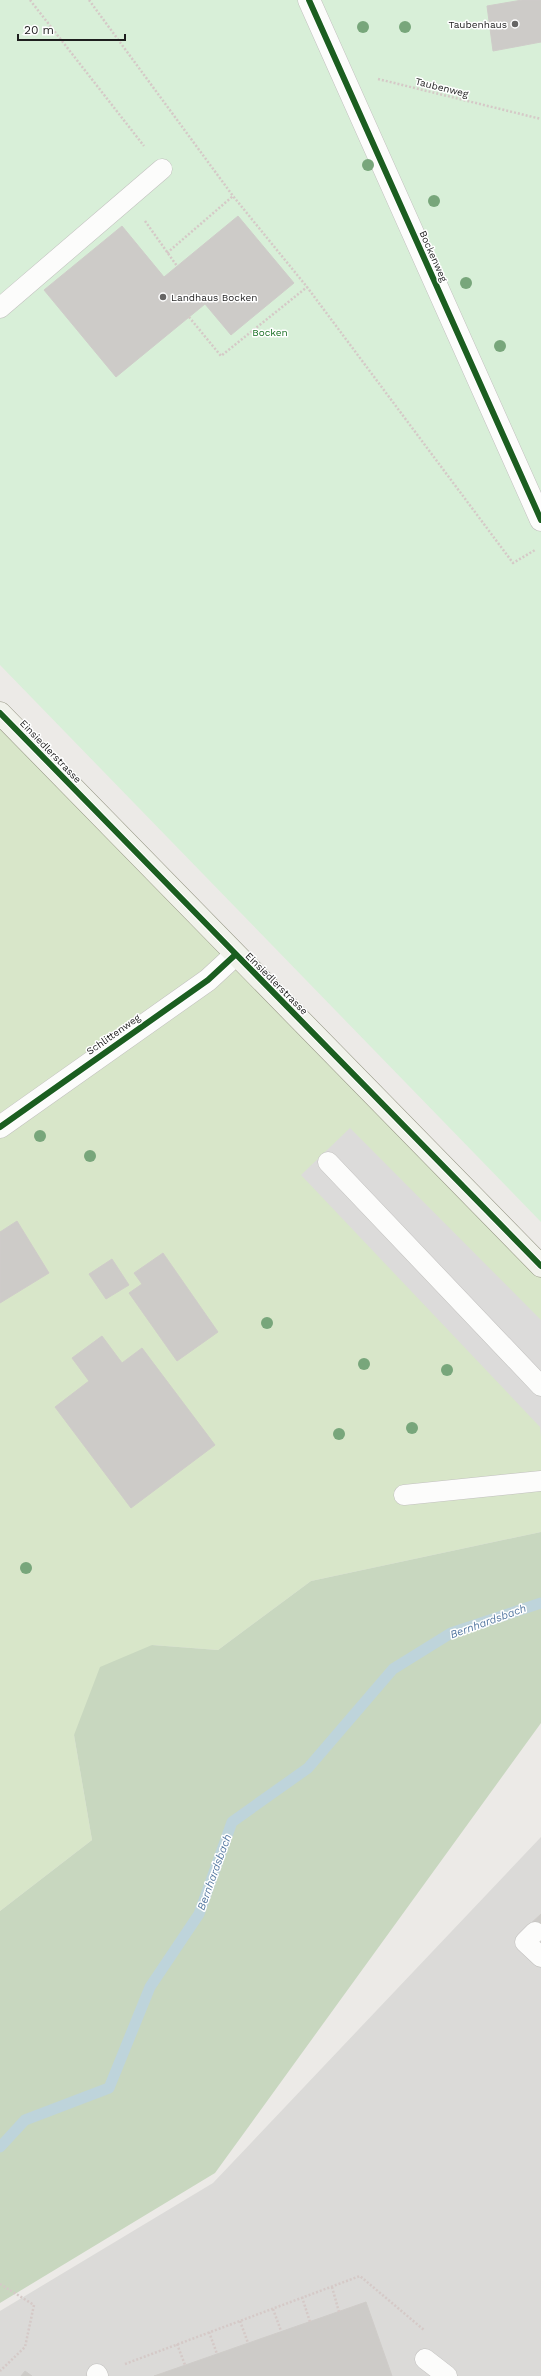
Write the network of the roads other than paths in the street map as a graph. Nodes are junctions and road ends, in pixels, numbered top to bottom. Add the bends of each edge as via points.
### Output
1 (309, 0) edge
2 (162, 169) road end
3 (0, 308) edge
4 (541, 520) edge
5 (0, 713) edge
6 (235, 955) junction
7 (0, 1127) edge
8 (328, 1162) dead end
9 (541, 1266) edge
10 (541, 1386) edge
11 (541, 1481) edge
12 (404, 1495) dead end
13 (530, 1937) dead end
14 (541, 1957) edge
15 (425, 2359) road end
16 (447, 2376) edge

1 - 4 street, Bockenweg
2 - 3 lane
5 - 6 street, Einsiedlerstrasse
6 - 7 street, Schlittenweg via 208,980
6 - 9 street, Einsiedlerstrasse
8 - 10 lane
11 - 12 lane
13 - 14 lane
15 - 16 lane

